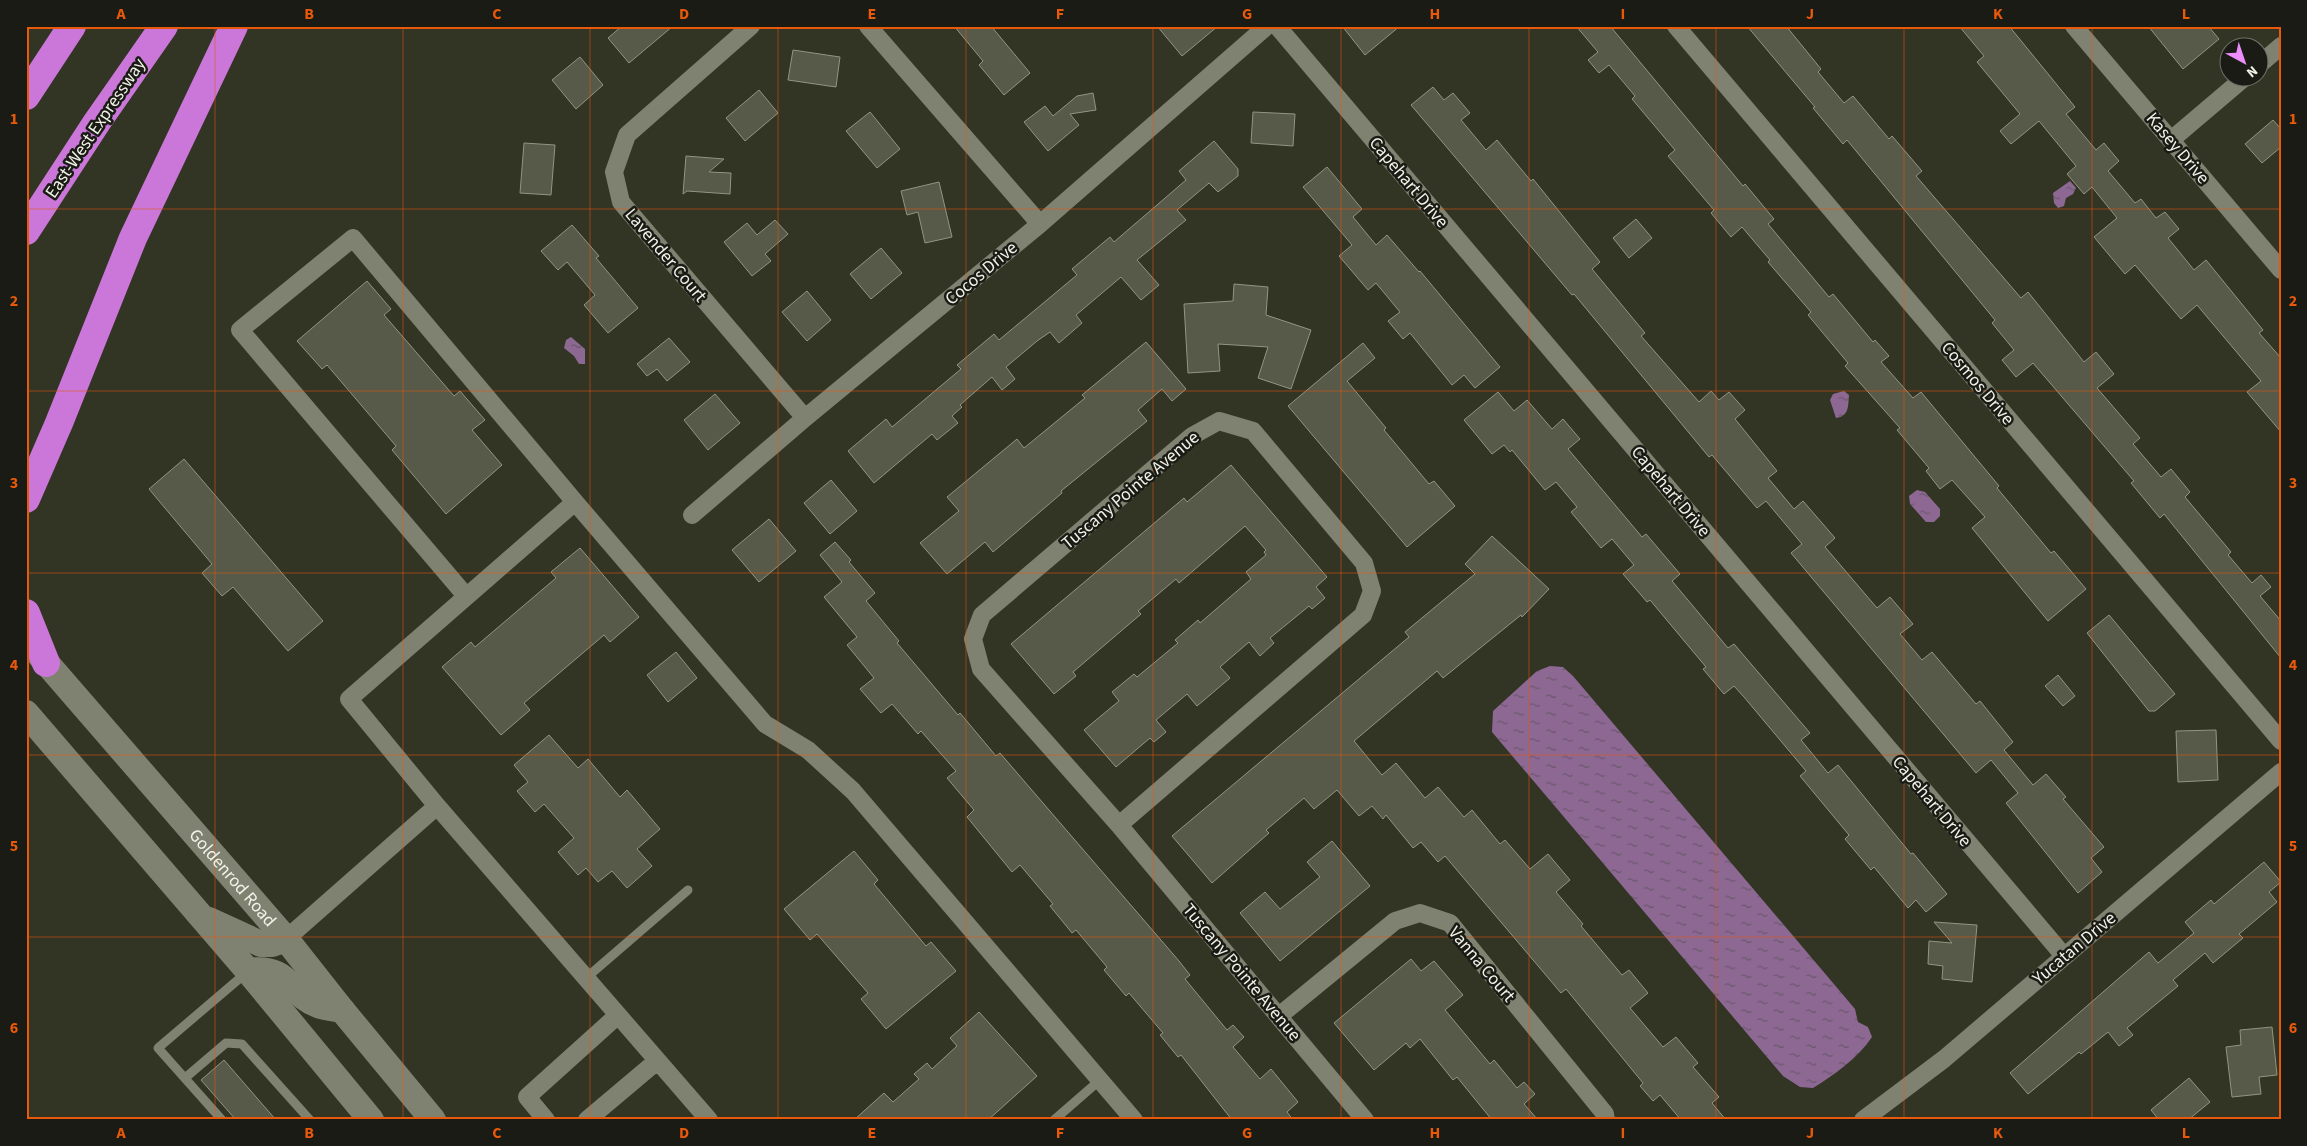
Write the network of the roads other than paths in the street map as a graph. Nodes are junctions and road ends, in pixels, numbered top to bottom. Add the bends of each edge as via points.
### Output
1 (164, 26) edge
2 (234, 26) edge
3 (751, 26) edge
4 (868, 26) edge
5 (1267, 26) edge
6 (1277, 26) edge
7 (1676, 26) edge
8 (2074, 26) edge
9 (67, 33) edge
10 (2281, 46) edge
11 (2270, 55) edge
12 (26, 69) edge
13 (2232, 88) edge
14 (26, 96) edge
15 (2171, 140) junction
16 (1040, 224) junction
17 (26, 231) edge
18 (2281, 270) edge
19 (805, 418) junction
20 (26, 499) edge
21 (574, 502) junction
22 (692, 515) dead end
23 (466, 596) junction
24 (26, 613) edge
25 (26, 640) edge
26 (46, 663) junction
27 (26, 714) edge
28 (2281, 740) edge
29 (2281, 772) edge
30 (437, 806) junction
31 (1118, 825) junction
32 (688, 890) dead end
33 (197, 914) junction
34 (286, 938) junction
35 (2064, 956) junction
36 (248, 971) junction
37 (586, 978) junction
38 (342, 1010) junction
39 (618, 1015) junction
40 (1279, 1016) junction
41 (657, 1061) junction
42 (184, 1078) junction
43 (1100, 1080) junction
44 (222, 1120) edge
45 (310, 1120) edge
46 (371, 1120) edge
47 (433, 1120) edge
48 (546, 1120) edge
49 (587, 1120) edge
50 (708, 1120) edge
51 (1054, 1120) edge
52 (1134, 1120) edge
53 (1365, 1120) edge
54 (1606, 1120) edge
55 (1863, 1120) edge

1 - 17 highway, East-West Expressway
2 - 20 highway via 133,238
3 - 19 street, Lavender Court via 627,135 614,172 621,202
4 - 16 street
5 - 16 street, Cocos Drive
6 - 35 street, Capehart Drive
7 - 28 street, Cosmos Drive
8 - 15 street, Kasey Drive
9 - 12 highway
9 - 14 highway
10 - 11 street
13 - 15 street
15 - 18 street, Kasey Drive
16 - 19 street, Cocos Drive
19 - 22 street, Cocos Drive
21 - 23 street
21 - 23 street via 353,238 240,330
21 - 43 street via 765,724 808,750 853,791
23 - 30 street via 348,699
24 - 26 highway
25 - 26 main road, Goldenrod Road
26 - 34 main road, Goldenrod Road
27 - 33 main road
29 - 35 street, Yucatan Drive
30 - 34 street
30 - 37 street
31 - 31 street, Tuscany Pointe Avenue via 981,669 973,639 982,615 1192,436 1219,421 1253,431 1364,563 1372,591 1363,615
31 - 40 street, Tuscany Pointe Avenue
32 - 37 lane
33 - 34 main road via 253,942 272,944
33 - 36 main road
34 - 38 main road, Goldenrod Road
35 - 55 street, Yucatan Drive via 1944,1059
36 - 38 main road via 270,970 318,1005
36 - 42 lane via 158,1048
36 - 46 main road
37 - 39 street
38 - 47 main road, Goldenrod Road
39 - 41 street
39 - 48 street via 527,1097
40 - 53 street, Tuscany Pointe Avenue
40 - 54 street, Vanna Court via 1395,921 1420,913 1450,923 1605,1114
41 - 49 street
41 - 50 street
42 - 44 lane
42 - 45 lane via 226,1043 242,1044
43 - 51 lane
43 - 52 street

